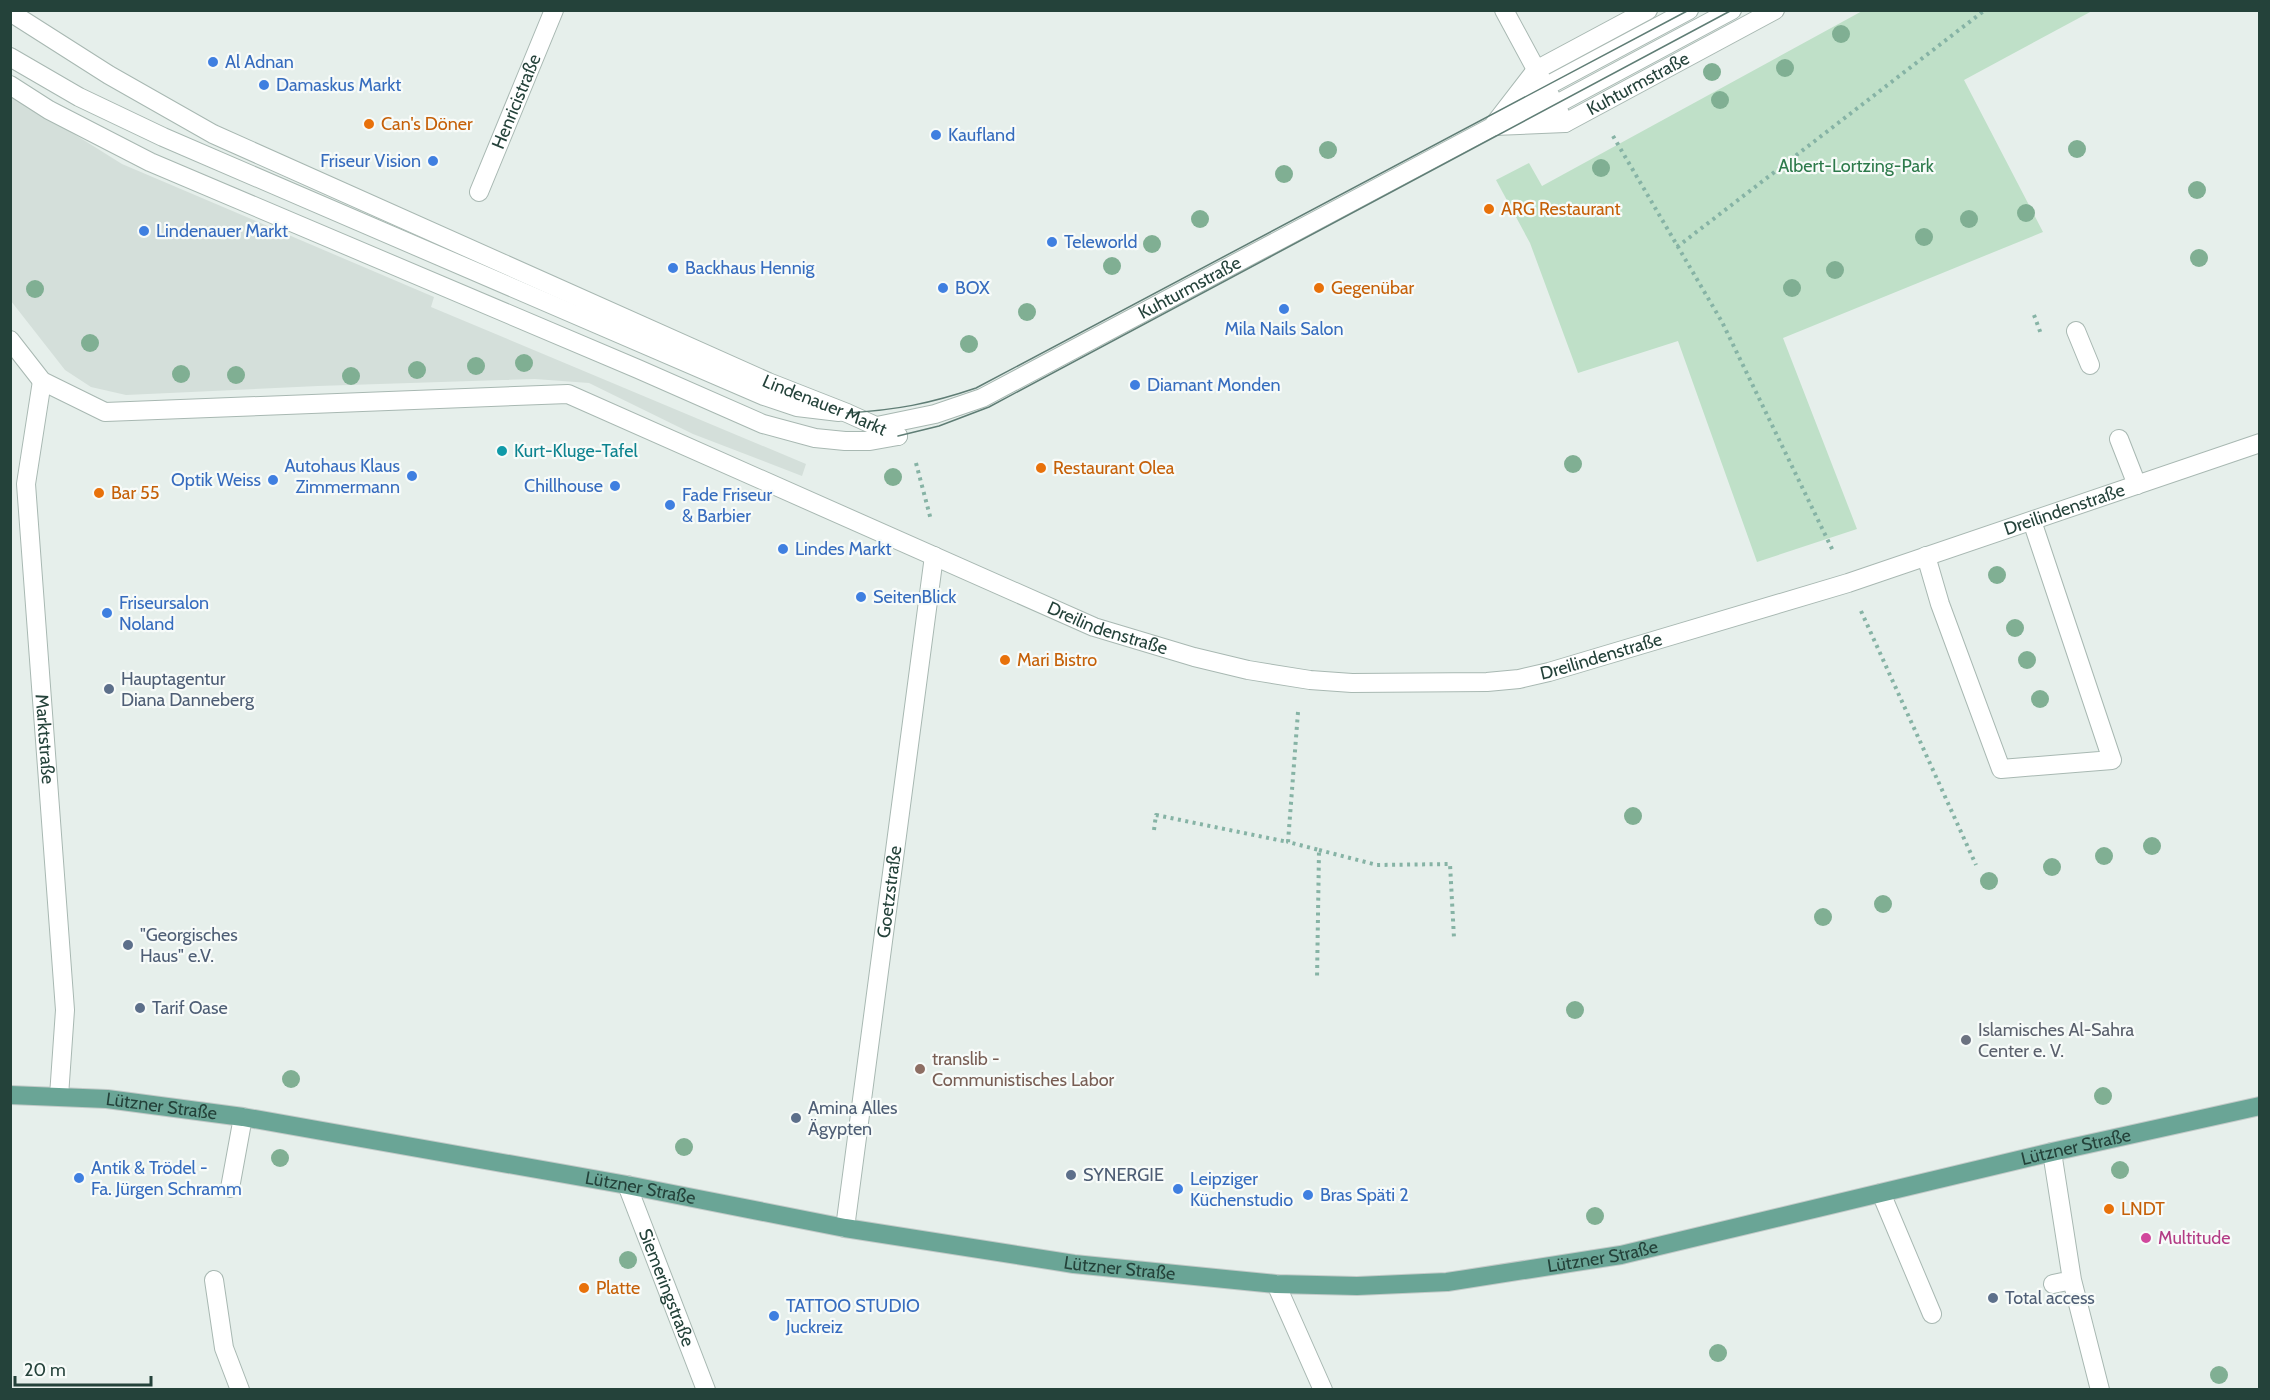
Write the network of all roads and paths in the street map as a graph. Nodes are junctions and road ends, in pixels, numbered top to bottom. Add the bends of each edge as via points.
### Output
1 (554, 10) edge
2 (1504, 10) edge
3 (1648, 10) edge
4 (1689, 10) edge
5 (1732, 10) edge
6 (1775, 10) edge
7 (1985, 10) edge
8 (10, 12) edge
9 (10, 57) edge
10 (1536, 70) junction
11 (10, 85) edge
12 (1545, 87) junction
13 (1555, 105) junction
14 (1596, 106) junction
15 (1565, 123) junction
16 (1494, 126) junction
17 (479, 192) dead end
18 (1677, 247) junction
19 (2076, 331) dead end
20 (10, 340) edge
21 (2090, 365) dead end
22 (42, 381) junction
23 (847, 413) junction
24 (877, 426) junction
25 (898, 436) junction
26 (815, 438) junction
27 (2119, 439) dead end
28 (2259, 443) edge
29 (2137, 485) junction
30 (2032, 521) junction
31 (934, 556) junction
32 (1926, 556) junction
33 (1848, 583) junction
34 (1301, 678) junction
35 (1154, 830) dead end
36 (1288, 842) junction
37 (1318, 850) junction
38 (1976, 865) dead end
39 (1454, 938) dead end
40 (1317, 980) dead end
41 (10, 1095) edge
42 (59, 1096) junction
43 (2259, 1106) edge
44 (2222, 1114) junction
45 (2259, 1114) edge
46 (243, 1117) junction
47 (2052, 1152) junction
48 (627, 1185) junction
49 (230, 1188) dead end
50 (1881, 1193) junction
51 (845, 1228) junction
52 (214, 1280) dead end
53 (2072, 1280) junction
54 (1276, 1284) junction
55 (2053, 1284) dead end
56 (1932, 1314) dead end
57 (240, 1389) edge
58 (706, 1389) edge
59 (1323, 1389) edge
60 (2100, 1389) edge

1 - 17 street, Henricistraße
2 - 10 street
3 - 10 street, Kuhturmstraße
4 - 12 street
5 - 13 street
6 - 14 street, Kuhturmstraße
7 - 18 path
8 - 23 street, Lindenauer Markt via 109,75 213,134 768,382
9 - 23 street via 79,97 163,137 764,396 797,407
10 - 12 street
10 - 16 street, Kuhturmstraße
11 - 26 street via 49,110 150,162 764,424
12 - 13 street
12 - 16 street
13 - 15 street
13 - 16 street
14 - 15 street, Kuhturmstraße
14 - 18 path
15 - 16 street, Kuhturmstraße
16 - 24 street, Kuhturmstraße via 982,398 935,414
18 - 33 path via 1722,322
19 - 21 street
20 - 22 street
22 - 31 street via 105,412 568,393
22 - 42 street, Marktstraße via 26,484 65,1010
23 - 24 street, Lindenauer Markt
24 - 25 street, Lindenauer Markt
24 - 26 street, Kuhturmstraße
25 - 26 street via 854,441
25 - 31 path, Lindenauer Markt via 917,463 930,516
27 - 29 street
28 - 29 street, Dreilindenstraße
29 - 30 street, Dreilindenstraße
30 - 32 street, Dreilindenstraße
30 - 32 street via 2112,760 2001,769
31 - 34 street, Dreilindenstraße via 1094,627 1194,657
31 - 51 street, Goetzstraße
32 - 33 street, Dreilindenstraße
33 - 34 street, Dreilindenstraße via 1519,679 1395,684
33 - 38 path
34 - 36 path
35 - 36 path via 1156,815
36 - 37 path
37 - 39 path via 1377,864 1450,864
37 - 40 path
41 - 42 main road, Lützner Straße
42 - 46 main road, Lützner Straße
43 - 44 main road, Lützner Straße
44 - 45 main road, Lützner Straße
44 - 47 main road, Lützner Straße
46 - 48 main road, Lützner Straße
46 - 49 street
47 - 50 main road, Lützner Straße
47 - 53 street
48 - 51 main road, Lützner Straße
48 - 58 street, Siemeringstraße
50 - 54 main road, Lützner Straße via 1621,1256 1523,1272 1357,1286
50 - 56 street
51 - 54 main road, Lützner Straße via 1074,1264
52 - 57 street via 224,1348
53 - 55 street
53 - 60 street
54 - 59 street

